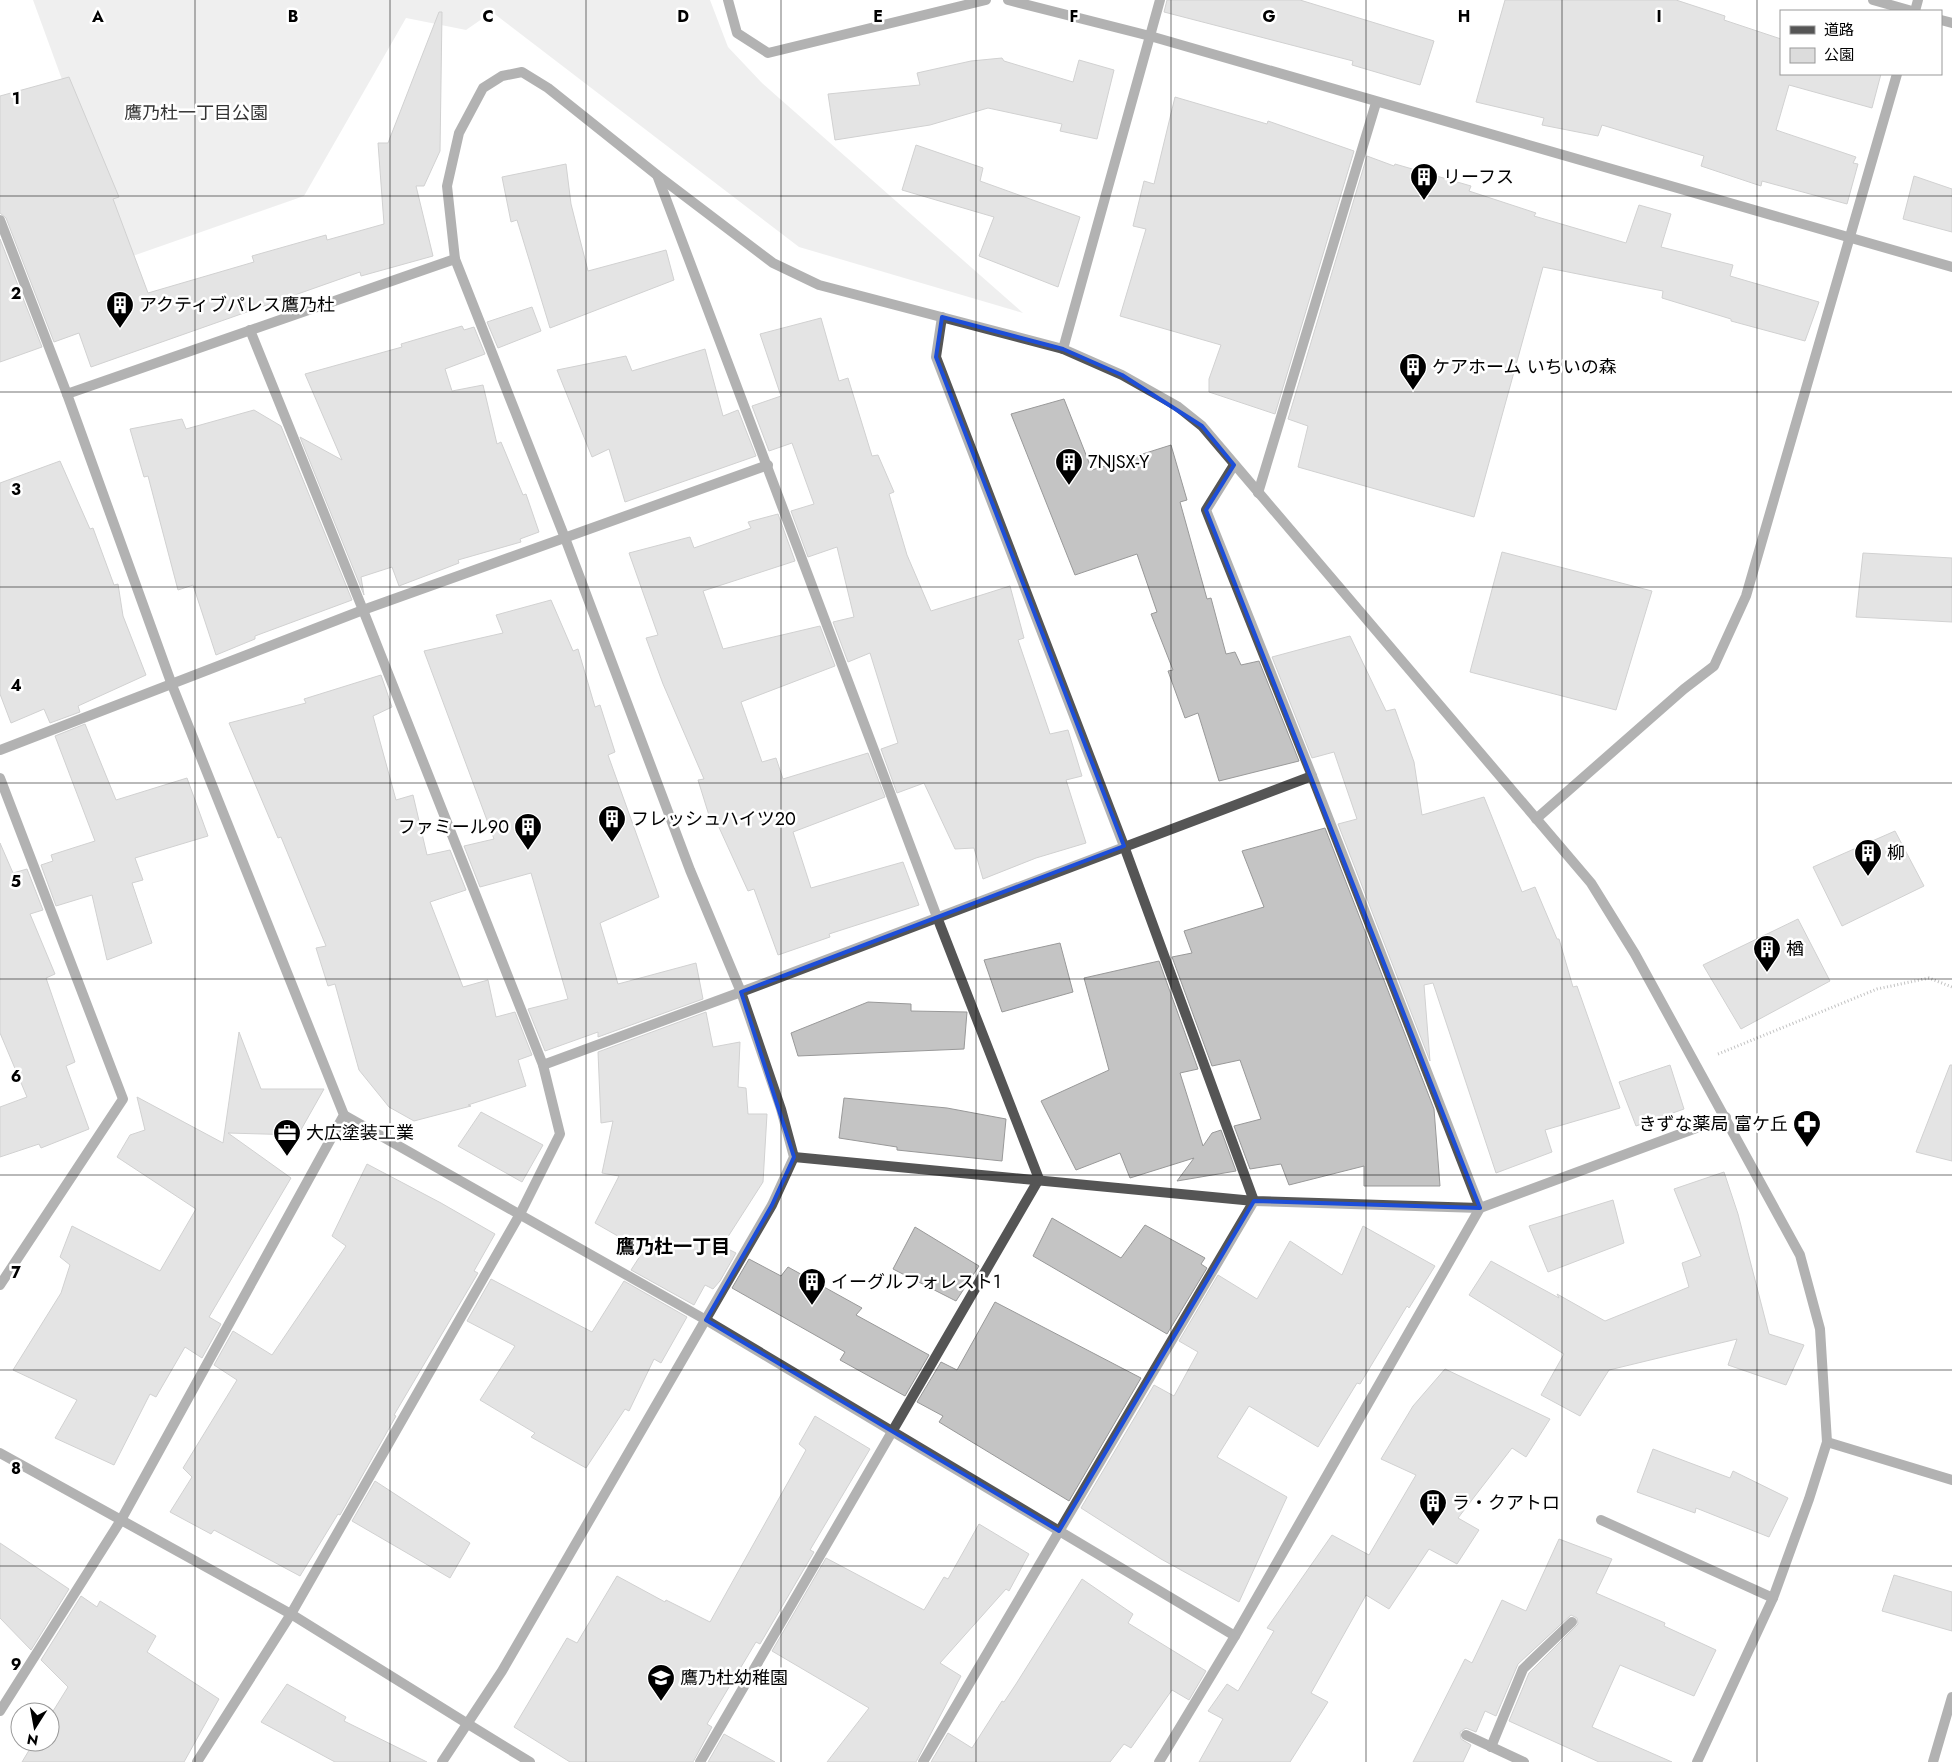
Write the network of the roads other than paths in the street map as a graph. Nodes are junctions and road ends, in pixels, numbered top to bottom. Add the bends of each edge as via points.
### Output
1 (728, 0) edge
2 (986, 0) edge
3 (1008, 0) edge
4 (1160, 0) edge
5 (1873, 0) edge
6 (1910, 10) edge
7 (1150, 36) junction
8 (1897, 75) edge
9 (1376, 103) junction
10 (657, 174) junction
11 (0, 220) edge
12 (1850, 238) junction
13 (455, 259) junction
14 (1952, 267) edge
15 (942, 317) junction
16 (250, 330) junction
17 (1063, 349) junction
18 (67, 394) junction
19 (768, 464) junction
20 (1234, 465) junction
21 (1258, 493) junction
22 (565, 538) junction
23 (363, 610) junction
24 (172, 685) junction
25 (0, 750) edge
26 (1312, 776) junction
27 (0, 778) edge
28 (1536, 819) junction
29 (1124, 846) junction
30 (937, 917) junction
31 (741, 992) junction
32 (543, 1065) junction
33 (344, 1115) junction
34 (1726, 1117) junction
35 (794, 1158) junction
36 (1039, 1179) junction
37 (1254, 1201) junction
38 (1480, 1208) junction
39 (520, 1214) junction
40 (0, 1285) edge
41 (706, 1320) junction
42 (892, 1431) junction
43 (1827, 1442) junction
44 (0, 1453) edge
45 (1952, 1480) edge
46 (121, 1520) junction
47 (1601, 1520) dead end
48 (1059, 1531) junction
49 (1773, 1598) junction
50 (291, 1614) junction
51 (1572, 1622) dead end
52 (1235, 1636) junction
53 (1952, 1697) edge
54 (0, 1711) edge
55 (468, 1724) junction
56 (1466, 1735) dead end
57 (1491, 1747) junction
58 (198, 1762) edge
59 (442, 1762) edge
60 (530, 1762) edge
61 (700, 1762) edge
62 (923, 1762) edge
63 (1160, 1762) edge
64 (1524, 1762) edge
65 (1697, 1762) edge
66 (1933, 1762) edge

1 - 2 street via 737,33 768,53
3 - 7 street
4 - 7 street
5 - 6 street
7 - 9 street
7 - 17 street
8 - 12 street
9 - 12 street
9 - 21 street
10 - 13 street via 548,88 522,72 502,76 484,88 459,134 447,186
10 - 15 street via 773,263 819,285
10 - 19 street
11 - 18 street
12 - 14 street
12 - 28 street via 1746,596 1714,666
13 - 16 street
13 - 22 street
15 - 17 street
15 - 29 street via 936,357
16 - 18 street
16 - 23 street
17 - 20 street via 1122,375 1176,406 1202,426
18 - 24 street
19 - 22 street
19 - 30 street
20 - 21 street
20 - 26 street via 1206,510
21 - 28 street
22 - 23 street
22 - 31 street via 690,870
23 - 24 street
23 - 32 street
24 - 25 street
24 - 33 street
26 - 29 street
26 - 38 street
27 - 40 street via 123,1098
28 - 34 street via 1591,883 1635,954
29 - 30 street
29 - 37 street
30 - 31 street
30 - 36 street
31 - 32 street
31 - 35 street via 781,1109
32 - 39 street via 560,1134
33 - 39 street
33 - 46 street
34 - 38 street
34 - 43 street via 1800,1255 1820,1330
35 - 36 street
35 - 41 street via 772,1205
36 - 37 street
36 - 42 street
37 - 38 street
37 - 48 street
38 - 52 street
39 - 41 street
39 - 50 street
41 - 42 street
41 - 55 street
42 - 48 street
42 - 61 street
43 - 45 street
43 - 49 street via 1810,1499
44 - 46 street
46 - 50 street
46 - 54 street
47 - 49 street
48 - 52 street
48 - 62 street
49 - 65 street
50 - 55 street
50 - 58 street
51 - 57 street via 1523,1669
52 - 63 street
53 - 66 street
55 - 59 street
55 - 60 street
56 - 57 street
57 - 64 street

